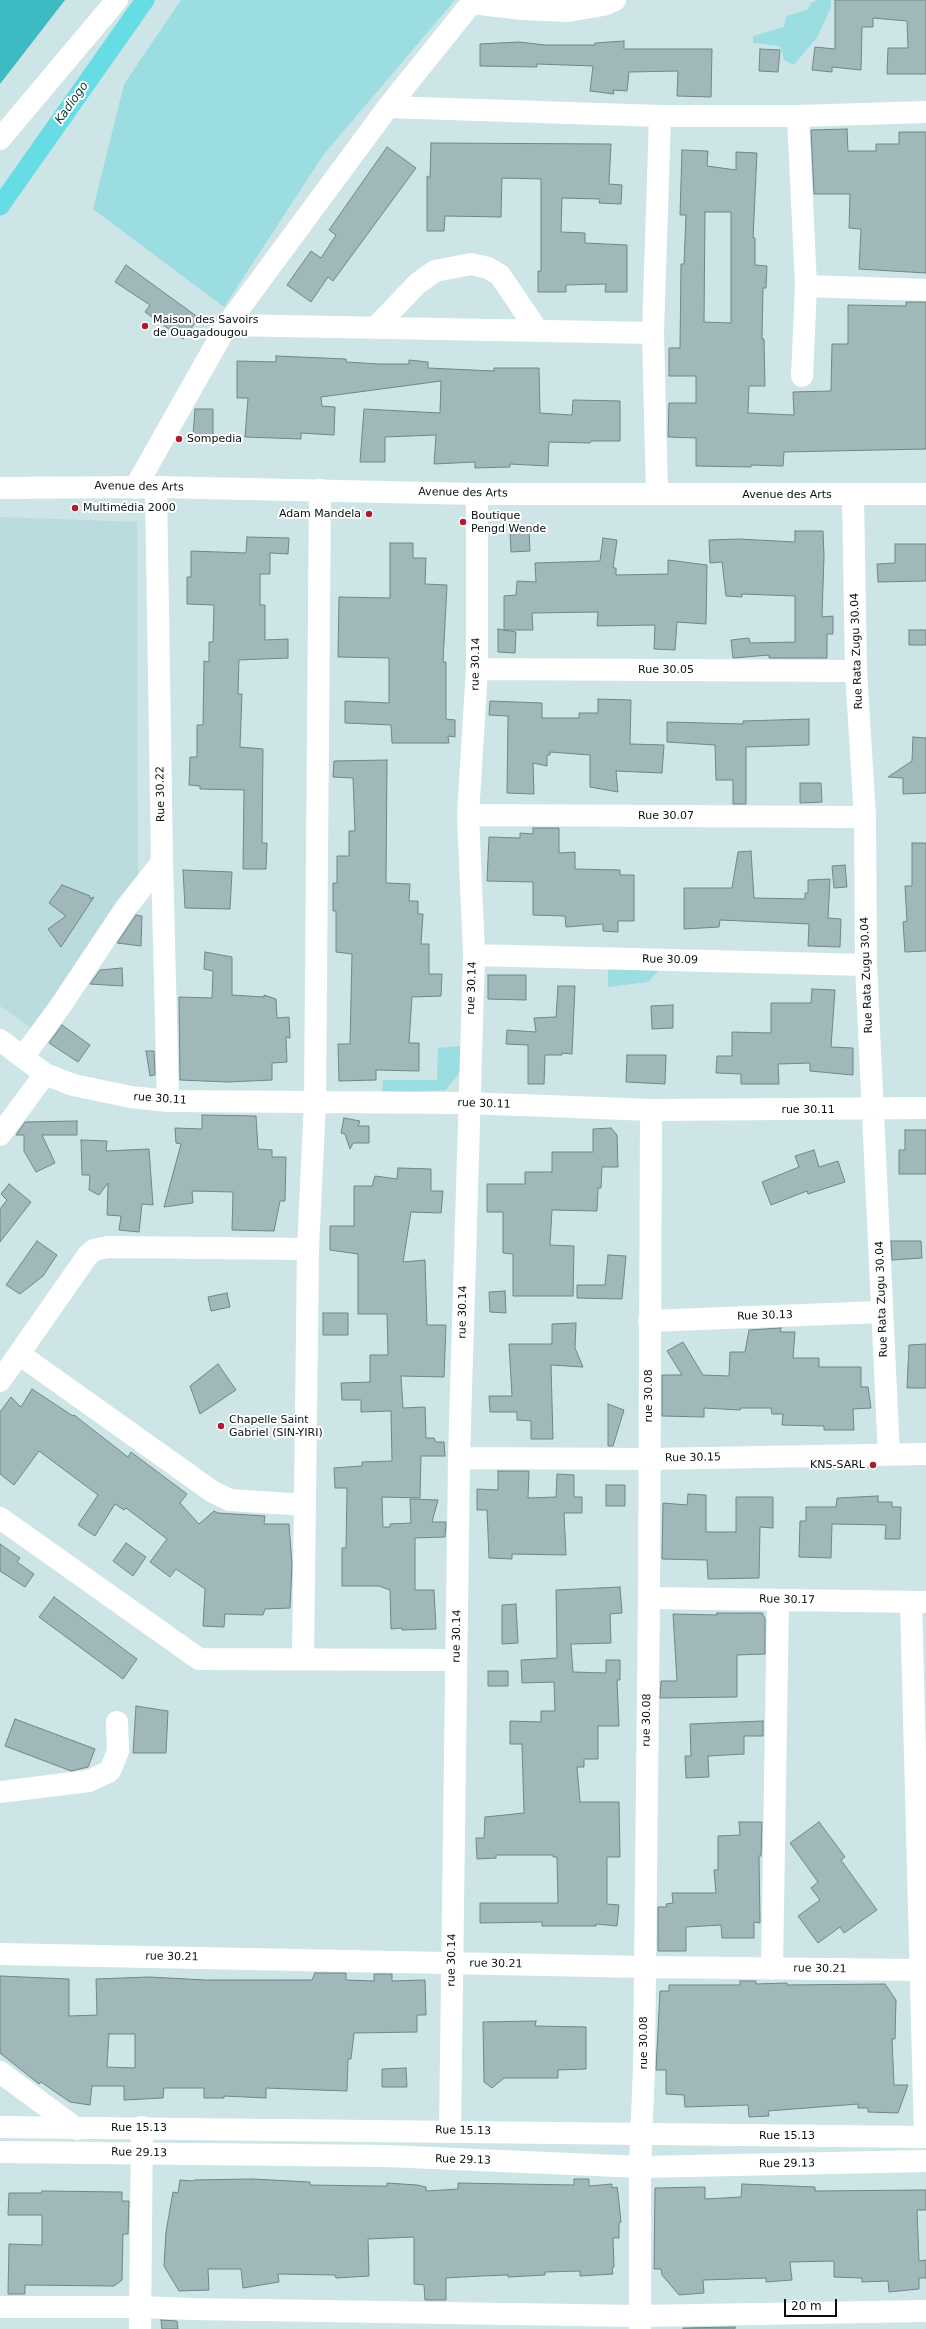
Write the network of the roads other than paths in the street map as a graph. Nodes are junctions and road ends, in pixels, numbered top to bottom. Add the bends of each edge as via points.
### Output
1 (117, 0) edge
2 (615, 0) edge
3 (473, 2) edge
4 (388, 108) junction
5 (926, 112) edge
6 (660, 116) junction
7 (798, 116) junction
8 (0, 139) edge
9 (806, 286) junction
10 (926, 290) edge
11 (227, 325) junction
12 (376, 327) junction
13 (537, 330) junction
14 (653, 333) junction
15 (802, 376) dead end
16 (145, 487) junction
17 (0, 488) edge
18 (320, 490) junction
19 (477, 494) junction
20 (657, 494) junction
21 (926, 494) edge
22 (853, 495) junction
23 (477, 669) junction
24 (856, 671) junction
25 (468, 816) junction
26 (864, 817) junction
27 (162, 862) junction
28 (474, 955) junction
29 (866, 965) junction
30 (0, 1040) edge
31 (24, 1057) junction
32 (45, 1074) junction
33 (168, 1101) junction
34 (314, 1102) junction
35 (468, 1103) junction
36 (926, 1108) edge
37 (651, 1110) junction
38 (872, 1110) junction
39 (0, 1135) edge
40 (308, 1249) junction
41 (881, 1312) junction
42 (649, 1321) junction
43 (19, 1354) junction
44 (0, 1381) edge
45 (926, 1454) edge
46 (889, 1455) junction
47 (459, 1458) junction
48 (649, 1459) junction
49 (305, 1505) junction
50 (0, 1518) edge
51 (649, 1598) junction
52 (778, 1600) junction
53 (919, 1602) edge
54 (303, 1659) junction
55 (456, 1660) junction
56 (117, 1722) dead end
57 (0, 1792) edge
58 (0, 1954) edge
59 (452, 1963) junction
60 (644, 1967) junction
61 (772, 1969) junction
62 (920, 1970) junction
63 (0, 2072) edge
64 (0, 2127) edge
65 (142, 2127) junction
66 (77, 2128) junction
67 (450, 2131) junction
68 (641, 2135) junction
69 (925, 2137) edge
70 (0, 2152) edge
71 (141, 2153) junction
72 (926, 2161) edge
73 (640, 2167) junction
74 (140, 2306) junction
75 (0, 2307) edge
76 (926, 2311) edge
77 (774, 2321) edge
78 (640, 2323) edge
79 (140, 2329) edge

1 - 8 street
2 - 3 street via 603,5 568,11 522,9
3 - 4 street
4 - 6 street
4 - 11 street
5 - 7 street
6 - 7 street
6 - 14 street
7 - 9 street
9 - 10 street
9 - 15 street
11 - 12 street
11 - 16 street
12 - 13 street
12 - 13 street via 418,284 435,271 471,264 488,268 500,275
13 - 14 street
14 - 20 street
16 - 17 street, Avenue des Arts
16 - 18 street, Avenue des Arts
16 - 27 street, Rue 30.22
18 - 19 street, Avenue des Arts
18 - 34 street
19 - 20 street, Avenue des Arts
19 - 23 street, rue 30.14
20 - 22 street, Avenue des Arts
21 - 22 street, Avenue des Arts
22 - 24 street, Rue Rata Zugu 30.04
23 - 24 street, Rue 30.05
23 - 25 street, rue 30.14
24 - 26 street, Rue Rata Zugu 30.04
25 - 26 street, Rue 30.07
25 - 28 street, rue 30.14
26 - 29 street, Rue Rata Zugu 30.04
27 - 31 street via 125,909
27 - 33 street, Rue 30.22
28 - 29 street, Rue 30.09
28 - 35 street, rue 30.14
29 - 38 street, Rue Rata Zugu 30.04
30 - 31 street
31 - 32 street
32 - 33 street, rue 30.11 via 73,1085 131,1097
32 - 39 street
33 - 34 street, rue 30.11
34 - 35 street, rue 30.11
34 - 40 street
35 - 37 street, rue 30.11
35 - 47 street, rue 30.14
36 - 38 street, rue 30.11
37 - 38 street, rue 30.11
37 - 42 street, rue 30.08
38 - 41 street, Rue Rata Zugu 30.04 via 880,1241
40 - 43 street via 101,1248 88,1255
40 - 49 street
41 - 42 street, Rue 30.13
41 - 46 street, Rue Rata Zugu 30.04
42 - 48 street, rue 30.08
43 - 44 street
43 - 49 street via 213,1492 230,1500
45 - 46 street, Rue 30.15
46 - 48 street, Rue 30.15
47 - 48 street, Rue 30.15
47 - 55 street, rue 30.14
48 - 51 street, rue 30.08
49 - 54 street
50 - 54 street via 199,1659
51 - 52 street, Rue 30.17
51 - 60 street, rue 30.08
52 - 53 street, Rue 30.17
52 - 61 street
53 - 62 street
54 - 55 street
55 - 59 street, rue 30.14
56 - 57 street via 118,1751 110,1771 89,1781
58 - 59 street, rue 30.21
59 - 60 street, rue 30.21
59 - 67 street, rue 30.14
60 - 61 street, rue 30.21
60 - 68 street, rue 30.08
61 - 62 street, rue 30.21
62 - 69 street
63 - 66 street
64 - 66 street, Rue 15.13
65 - 66 street, Rue 15.13
65 - 67 street, Rue 15.13
65 - 71 street
67 - 68 street, Rue 15.13
68 - 69 street, Rue 15.13
68 - 73 street, rue 30.08
70 - 71 street, Rue 29.13
71 - 73 street, Rue 29.13 via 386,2156
71 - 74 street
72 - 73 street, Rue 29.13
73 - 78 street, rue 30.08
74 - 75 street
74 - 78 street via 192,2310
74 - 79 street
76 - 77 street
77 - 78 street

